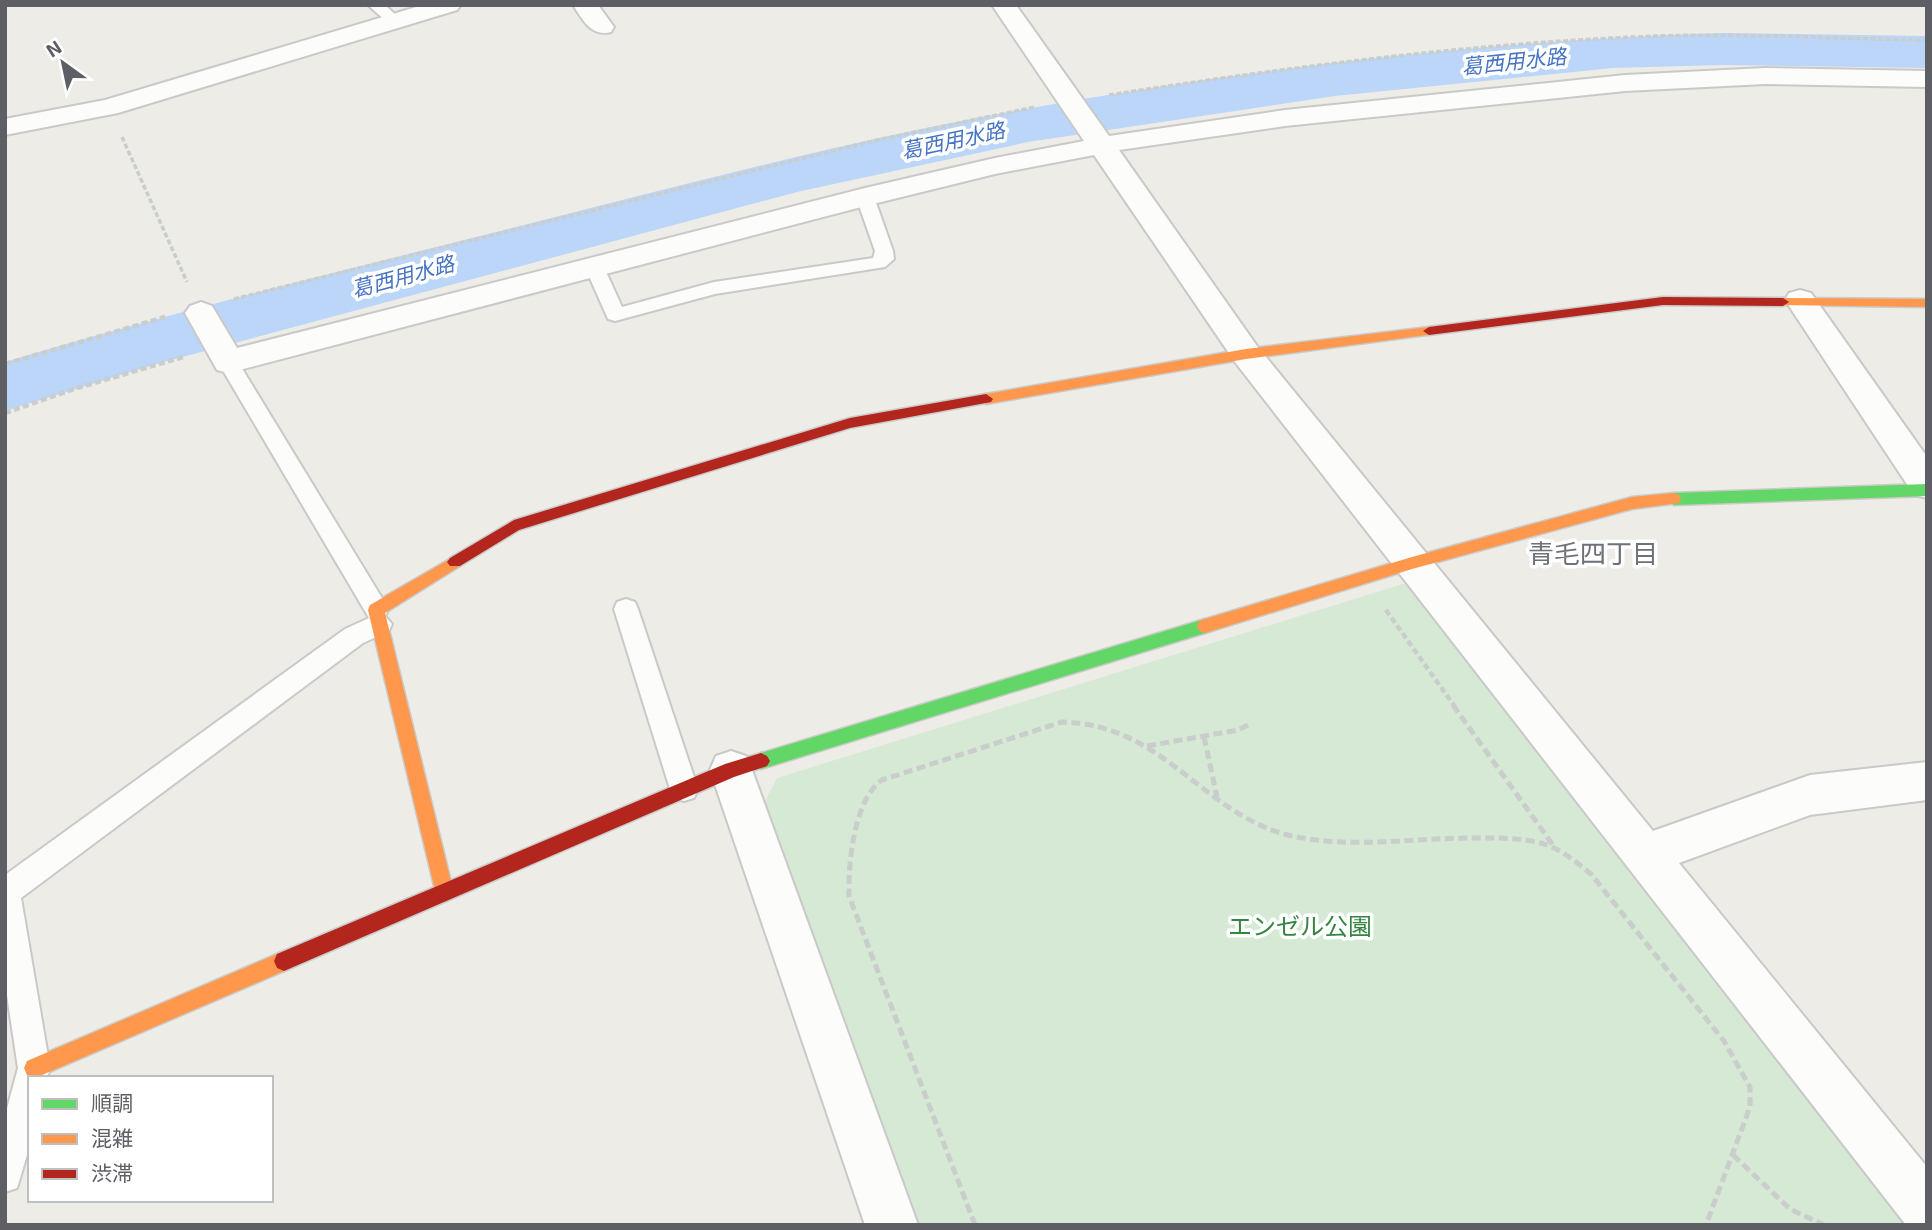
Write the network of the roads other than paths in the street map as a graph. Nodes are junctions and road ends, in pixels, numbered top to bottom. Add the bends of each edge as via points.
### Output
1 (449, 5) edge
2 (584, 5) edge
3 (1004, 5) edge
4 (384, 13) edge
5 (602, 27) dead end
6 (1927, 79) edge
7 (1088, 125) junction
8 (5, 127) edge
9 (865, 197) junction
10 (595, 267) junction
11 (1800, 300) junction
12 (1927, 303) edge
13 (201, 337) joint
14 (1246, 354) junction
15 (1927, 488) edge
16 (1412, 563) junction
17 (625, 609) dead end
18 (378, 617) junction
19 (731, 769) junction
20 (1927, 781) edge
21 (684, 789) junction
22 (1645, 855) junction
23 (444, 891) junction
24 (32, 1076) edge
25 (34, 1076) edge
26 (28, 1092) edge
27 (5, 1176) edge
28 (1927, 1209) edge
29 (892, 1225) edge

1 - 4 street
2 - 5 street
3 - 7 street
4 - 8 street via 109,107
6 - 7 street via 1778,76 1625,83 1285,118
7 - 9 street via 983,169
7 - 14 street
9 - 10 street
9 - 10 lane via 884,251 884,259 867,266 733,285 622,314 612,309
10 - 13 street
11 - 12 street
11 - 14 street via 1663,301
11 - 15 street
13 - 18 lane
14 - 16 street
14 - 18 street via 850,423 514,526
15 - 16 street via 1632,503
16 - 19 street
16 - 22 street
17 - 21 lane
18 - 23 street
18 - 24 lane via 6,892
19 - 21 street
19 - 29 street
20 - 22 street via 1810,795
21 - 23 street
22 - 28 street
23 - 25 street
26 - 27 lane

